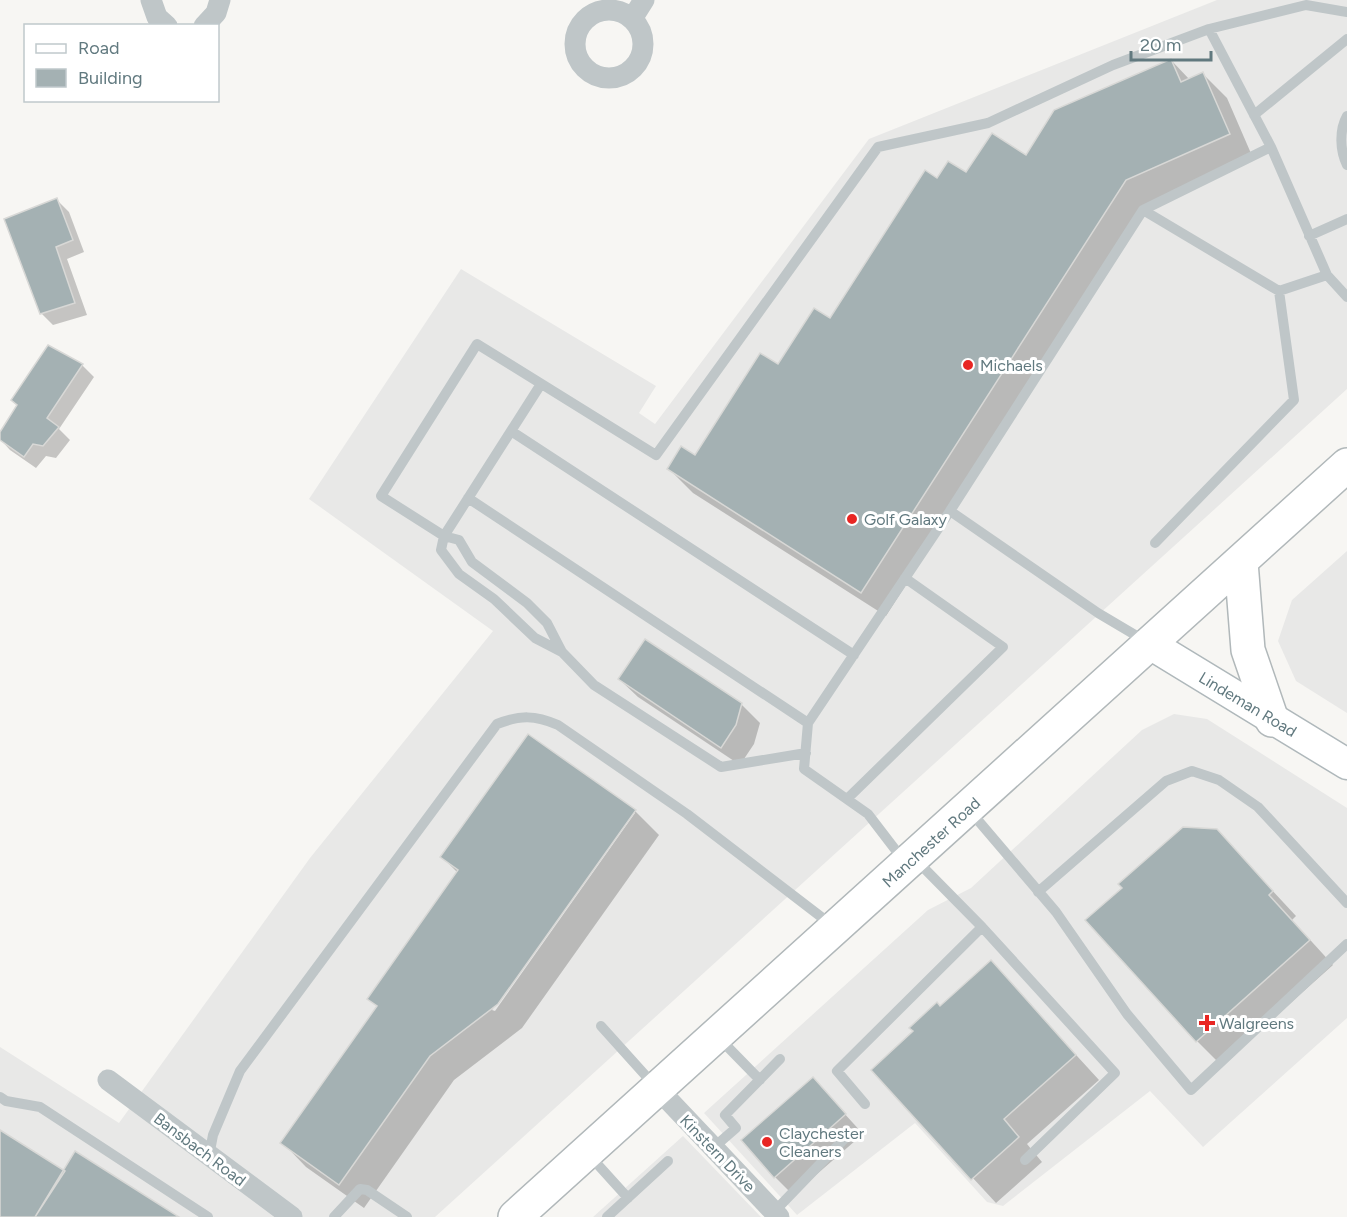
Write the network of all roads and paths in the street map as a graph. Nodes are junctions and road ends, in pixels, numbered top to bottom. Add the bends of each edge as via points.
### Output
1 (151, 0) edge
2 (220, 0) edge
3 (644, 0) edge
4 (1347, 12) edge
5 (632, 19) dead end
6 (165, 24) edge
7 (206, 24) edge
8 (1209, 29) junction
9 (1347, 39) edge
10 (1254, 116) junction
11 (1347, 116) edge
12 (1271, 147) junction
13 (1347, 165) edge
14 (1143, 210) junction
15 (1347, 219) edge
16 (1309, 236) junction
17 (1327, 275) junction
18 (1279, 291) junction
19 (1347, 297) edge
20 (541, 384) junction
21 (511, 431) junction
22 (1347, 465) edge
23 (468, 498) junction
24 (950, 511) junction
25 (444, 536) junction
26 (1155, 543) dead end
27 (1241, 562) junction
28 (905, 578) junction
29 (1150, 644) junction
30 (562, 652) junction
31 (854, 655) junction
32 (1272, 720) junction
33 (808, 723) junction
34 (806, 753) junction
35 (1347, 764) edge
36 (847, 799) junction
37 (968, 809) junction
38 (910, 861) junction
39 (1038, 892) junction
40 (1347, 903) edge
41 (982, 927) junction
42 (835, 928) junction
43 (1347, 944) edge
44 (601, 1026) dead end
45 (716, 1035) junction
46 (780, 1059) dead end
47 (108, 1080) dead end
48 (760, 1080) junction
49 (657, 1088) junction
50 (0, 1097) edge
51 (865, 1104) dead end
52 (847, 1136) dead end
53 (713, 1148) junction
54 (586, 1152) junction
55 (209, 1156) junction
56 (1025, 1160) dead end
57 (668, 1161) dead end
58 (628, 1198) junction
59 (520, 1215) edge
60 (774, 1215) edge
61 (208, 1217) edge
62 (291, 1217) edge
63 (334, 1217) edge
64 (407, 1217) edge
65 (607, 1217) edge

1 - 6 street via 157,17
2 - 7 street via 216,13
3 - 5 street
4 - 8 lane via 1306,5
8 - 10 lane
8 - 20 lane via 1113,65 987,123 878,147 656,454
9 - 10 lane
10 - 12 lane
11 - 13 lane via 1343,123 1342,154
12 - 14 lane
12 - 16 lane
14 - 18 lane
14 - 24 lane
15 - 16 lane
16 - 17 lane
17 - 18 lane
17 - 19 lane
18 - 26 lane via 1294,400
20 - 21 lane
20 - 25 lane via 477,344 381,496
21 - 23 lane
21 - 31 lane
22 - 27 main road, Manchester Road
23 - 25 lane
23 - 33 lane
24 - 28 lane
24 - 29 lane
25 - 30 lane via 459,540 472,562 547,622
25 - 30 lane via 441,550 459,574 494,599 535,638
27 - 29 main road, Manchester Road
27 - 32 main road via 1248,650
28 - 31 lane
28 - 36 lane via 1003,647
29 - 32 street, Lindeman Road
29 - 37 main road, Manchester Road
30 - 34 lane via 594,685 721,767
31 - 33 lane
32 - 35 street, Lindeman Road
33 - 34 lane
34 - 36 lane via 804,769
36 - 38 lane via 868,814
37 - 38 main road, Manchester Road
37 - 39 lane
38 - 41 lane
38 - 42 main road, Manchester Road
39 - 40 lane via 1166,781 1192,771 1219,780 1258,807
39 - 43 lane via 1127,1014 1191,1090
41 - 51 lane via 837,1071
41 - 56 lane via 1115,1073
42 - 45 main road, Manchester Road
42 - 55 lane via 682,811 558,725 540,717 517,716 498,724 240,1071 213,1135
44 - 49 lane
45 - 48 lane
45 - 49 main road, Manchester Road
46 - 48 lane
47 - 55 street, Bansbach Road
48 - 53 lane via 725,1115 736,1128
49 - 53 street, Kinstern Drive
49 - 54 main road, Manchester Road
50 - 61 lane via 40,1107
52 - 60 lane
53 - 60 street, Kinstern Drive
54 - 58 lane
54 - 59 main road, Manchester Road
55 - 62 street, Bansbach Road
57 - 58 lane
58 - 65 lane
63 - 64 lane via 360,1189 368,1190

